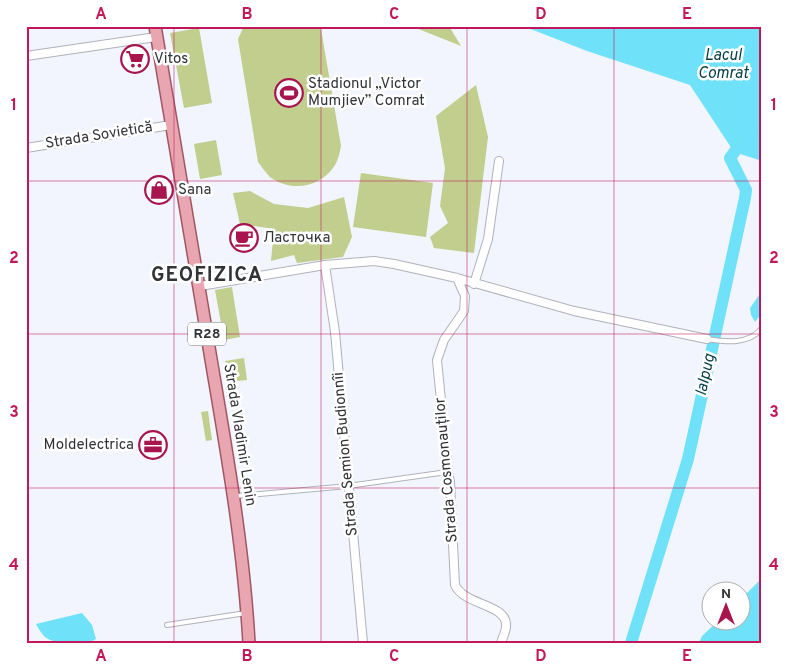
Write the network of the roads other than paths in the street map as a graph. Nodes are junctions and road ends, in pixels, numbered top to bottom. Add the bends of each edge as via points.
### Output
1 (156, 32) edge
2 (26, 56) edge
3 (171, 125) junction
4 (26, 148) edge
5 (499, 161) dead end
6 (325, 265) junction
7 (457, 278) junction
8 (474, 284) junction
9 (200, 286) junction
10 (762, 328) edge
11 (707, 339) joint
12 (448, 472) junction
13 (348, 486) junction
14 (234, 497) junction
15 (247, 613) junction
16 (167, 625) dead end
17 (249, 643) edge
18 (363, 643) edge
19 (501, 643) edge

1 - 2 street
1 - 3 main road, Strada Vladimir Lenin / R28
3 - 4 street, Strada Sovietică
3 - 9 main road, Strada Vladimir Lenin / R28
5 - 8 street via 488,238
6 - 7 street via 374,261
6 - 9 street
6 - 13 street, Strada Semion Budionnîi via 335,332
7 - 8 street
7 - 12 street, Strada Cosmonauților via 465,296 464,311 444,340 437,360
8 - 11 street via 574,311
9 - 14 main road, Strada Vladimir Lenin / R28
10 - 11 lane via 746,340
12 - 13 lane
12 - 19 street, Strada Cosmonauților via 455,585 472,600 502,614 506,626
13 - 14 lane
13 - 18 street, Strada Semion Budionnîi
14 - 15 main road, Strada Vladimir Lenin / R28
15 - 16 lane
15 - 17 main road, Strada Vladimir Lenin / R28

